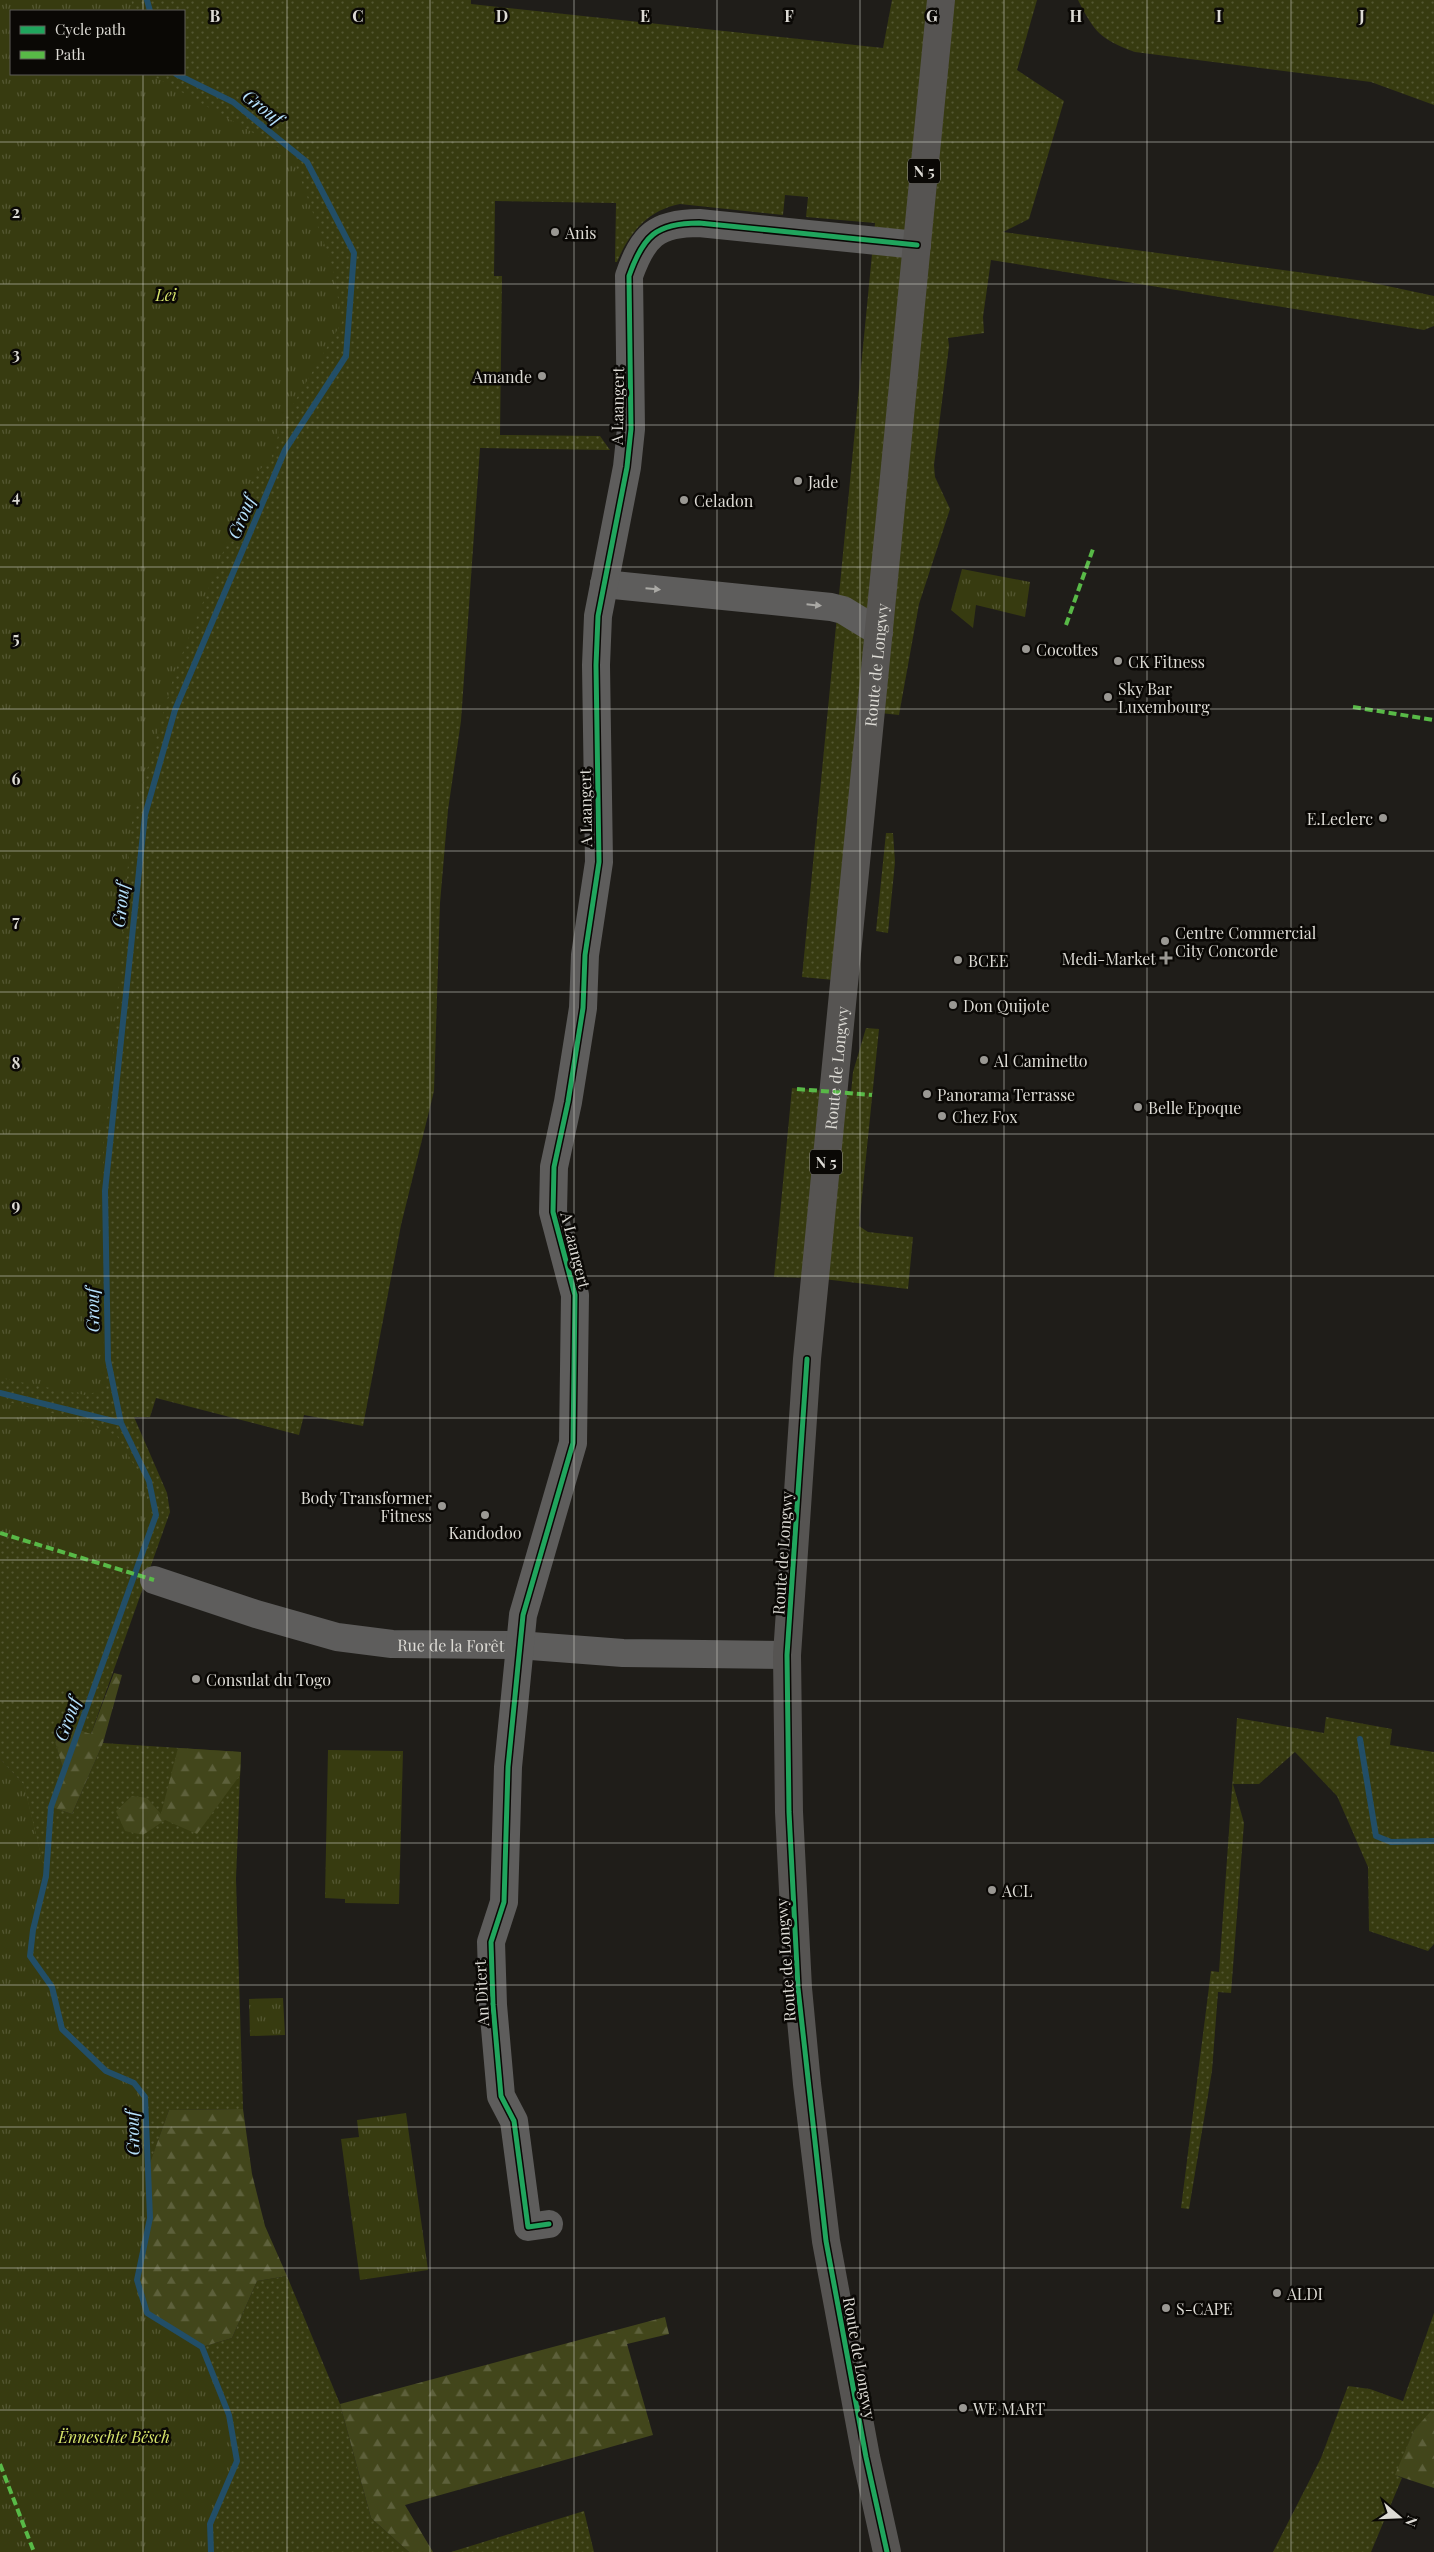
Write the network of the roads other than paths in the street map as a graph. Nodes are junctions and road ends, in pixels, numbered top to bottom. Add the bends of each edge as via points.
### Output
1 (941, 0) edge
2 (917, 245) junction
3 (604, 584) junction
4 (878, 632) junction
5 (154, 1580) dead end
6 (518, 1645) junction
7 (788, 1655) junction
8 (549, 2224) dead end
9 (887, 2552) edge

1 - 2 main road, Route de Longwy / N 5
2 - 3 street, A Laangert via 699,223 675,223 653,234 637,252 629,276 631,429
2 - 4 main road, Route de Longwy / N 5
3 -> 4 street via 832,607 843,610
3 - 6 street, A Laangert via 598,616 596,665 598,862 585,955 583,1008 554,1167 553,1212 575,1295 573,1443 530,1586
4 - 7 main road, Route de Longwy / N 5 via 807,1359
5 - 6 street, Rue de la Forêt via 337,1637 392,1644
6 - 7 street, Rue de la Forêt via 623,1653
6 - 8 street, An Ditert via 508,1767 504,1902 491,1942 492,2005 501,2096 514,2121 528,2227
7 - 9 main road, Route de Longwy / N 5 via 788,1812 807,2084 826,2241

